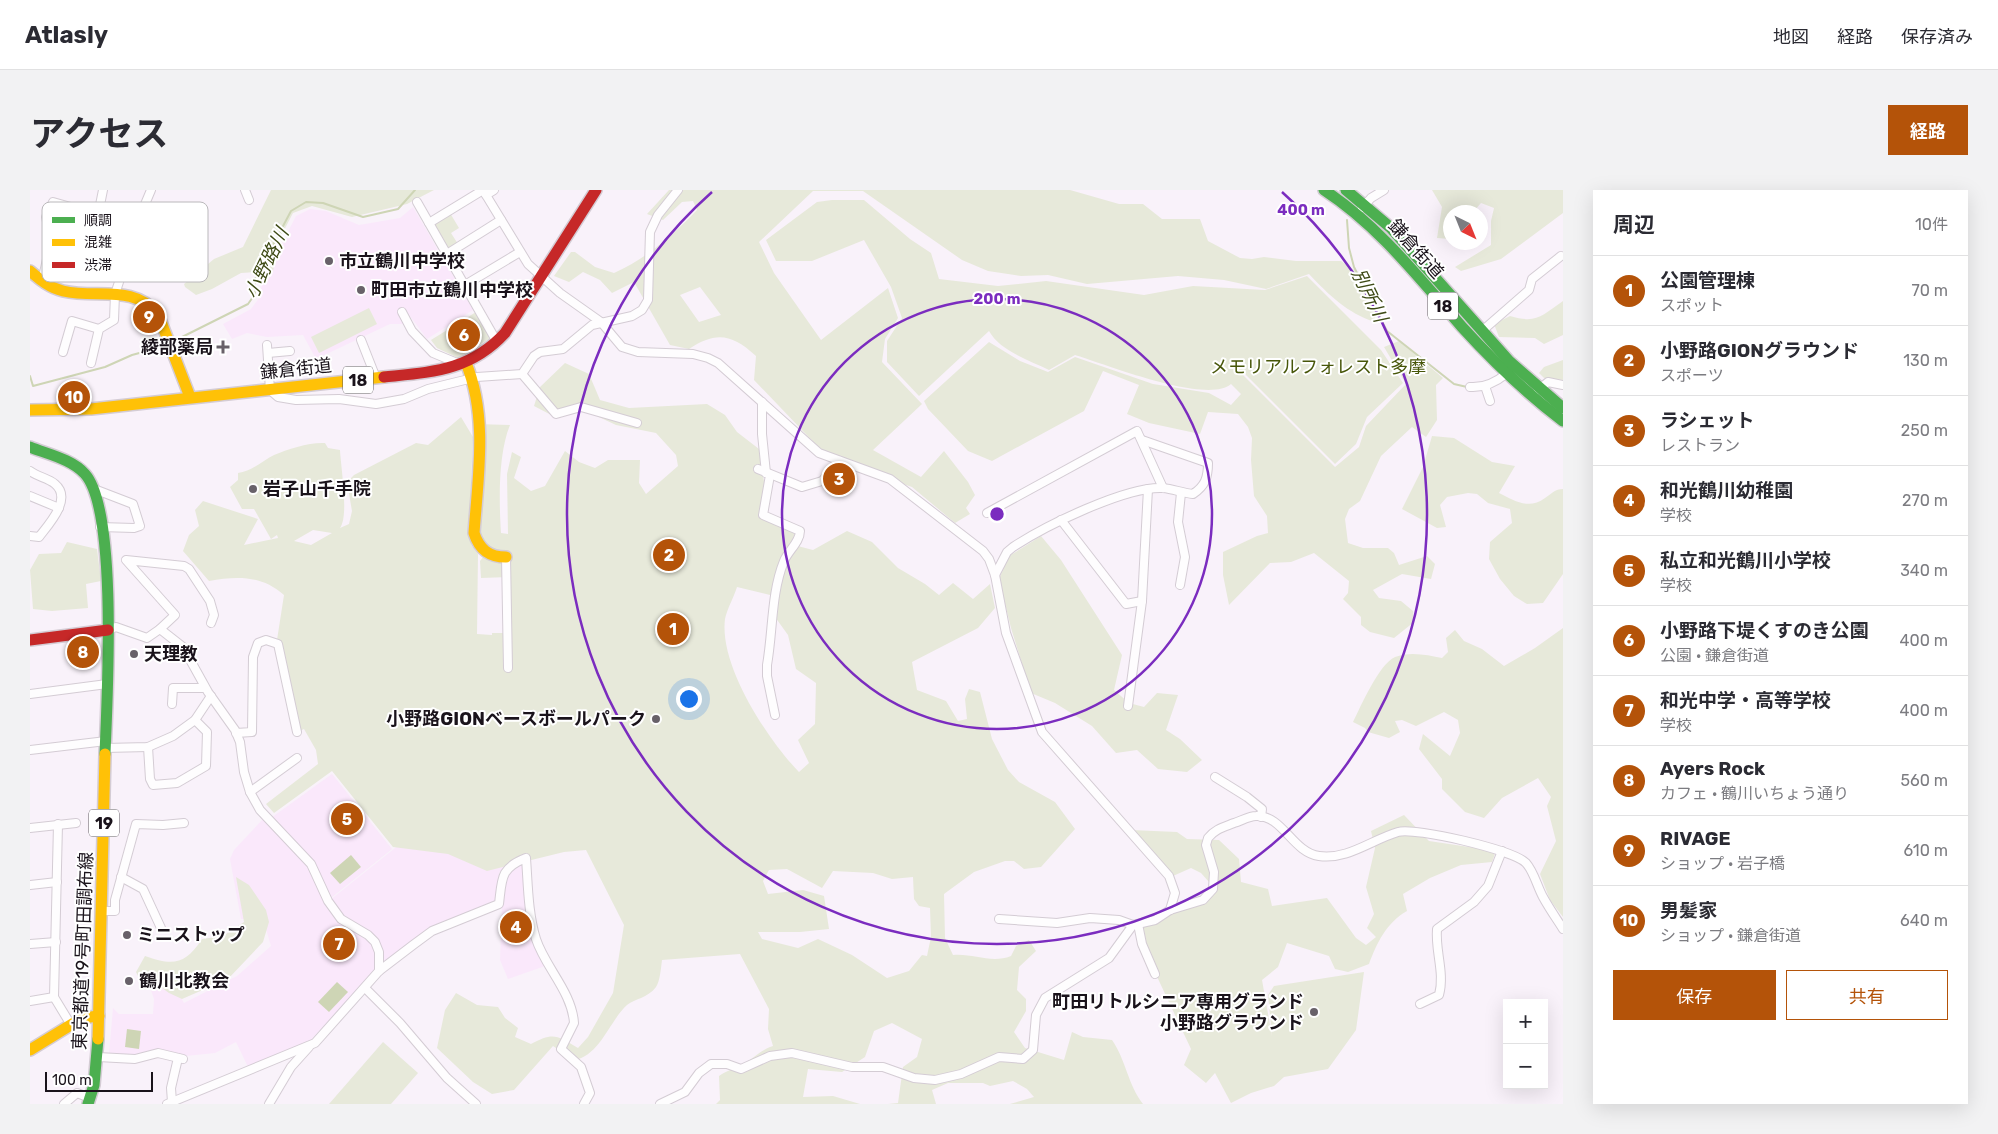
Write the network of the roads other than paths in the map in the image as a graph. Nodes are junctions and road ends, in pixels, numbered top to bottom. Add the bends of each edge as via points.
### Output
1 (151, 190) edge
2 (245, 190) edge
3 (494, 190) edge
4 (596, 190) edge
5 (678, 190) edge
6 (1324, 190) edge
7 (1346, 190) edge
8 (1384, 190) edge
9 (486, 195) junction
10 (249, 200) dead end
11 (146, 202) edge
12 (417, 202) dead end
13 (1365, 204) junction
14 (1358, 214) junction
15 (501, 220) junction
16 (429, 223) junction
17 (520, 252) junction
18 (447, 254) junction
19 (1561, 256) dead end
20 (30, 270) edge
21 (542, 278) junction
22 (42, 282) joint
23 (119, 282) edge
24 (465, 285) junction
25 (115, 294) junction
26 (402, 312) dead end
27 (601, 322) junction
28 (99, 329) junction
29 (1482, 332) junction
30 (361, 340) dead end
31 (497, 342) junction
32 (62, 352) dead end
33 (290, 352) dead end
34 (91, 363) dead end
35 (464, 364) junction
36 (522, 374) junction
37 (1506, 374) junction
38 (376, 378) junction
39 (473, 379) junction
40 (1563, 385) edge
41 (1485, 386) junction
42 (1470, 388) dead end
43 (270, 390) junction
44 (1536, 393) junction
45 (190, 397) junction
46 (1490, 401) dead end
47 (762, 402) junction
48 (1563, 408) edge
49 (30, 410) edge
50 (1563, 421) edge
51 (637, 423) dead end
52 (1142, 440) junction
53 (30, 447) edge
54 (840, 461) junction
55 (758, 469) dead end
56 (30, 471) edge
57 (768, 474) junction
58 (94, 488) junction
59 (1163, 488) junction
60 (1148, 489) junction
61 (1181, 493) junction
62 (30, 496) edge
63 (59, 508) junction
64 (987, 513) dead end
65 (1061, 520) junction
66 (100, 527) junction
67 (30, 536) edge
68 (506, 557) joint
69 (995, 575) junction
70 (1180, 585) dead end
71 (1142, 602) junction
72 (211, 623) dead end
73 (160, 629) junction
74 (108, 630) junction
75 (30, 640) edge
76 (508, 668) dead end
77 (107, 684) junction
78 (205, 688) junction
79 (30, 694) edge
80 (211, 696) junction
81 (172, 704) dead end
82 (1128, 706) dead end
83 (775, 714) dead end
84 (195, 720) junction
85 (297, 732) dead end
86 (236, 733) junction
87 (106, 745) junction
88 (148, 747) junction
89 (30, 750) edge
90 (297, 758) dead end
91 (1215, 777) dead end
92 (250, 792) junction
93 (1261, 817) junction
94 (76, 823) dead end
95 (184, 823) dead end
96 (58, 824) junction
97 (30, 828) edge
98 (1502, 851) junction
99 (121, 877) junction
100 (57, 882) junction
101 (30, 885) edge
102 (1170, 910) junction
103 (102, 911) junction
104 (999, 919) dead end
105 (1136, 925) junction
106 (1563, 927) edge
107 (161, 928) dead end
108 (56, 942) junction
109 (30, 944) edge
110 (379, 971) junction
111 (1155, 974) dead end
112 (365, 988) junction
113 (54, 997) junction
114 (30, 1000) edge
115 (1420, 1004) dead end
116 (99, 1016) junction
117 (71, 1025) junction
118 (309, 1047) junction
119 (30, 1050) edge
120 (98, 1057) junction
121 (89, 1101) edge
122 (169, 1103) edge
123 (64, 1104) edge
124 (269, 1104) edge
125 (476, 1104) edge
126 (584, 1104) edge
127 (660, 1104) edge

1 - 11 street
2 - 10 street
3 - 9 street
4 - 21 main road, 鎌倉街道 / 18
5 - 27 street via 658,214 650,232 646,305 632,316
6 - 14 main road, 鎌倉街道 / 18
7 - 13 main road, 鎌倉街道 / 18
8 - 13 street
9 - 15 street
9 - 16 street via 483,190
12 - 16 street
13 - 14 street
13 - 29 main road, 鎌倉街道 / 18 via 1399,236
14 - 37 main road, 鎌倉街道 / 18 via 1385,239
15 - 17 street
15 - 18 street
16 - 18 street
17 - 21 street
17 - 24 street
18 - 24 street
19 - 29 street via 1532,279 1529,290
20 - 22 main road
21 - 27 street
21 - 31 main road, 鎌倉街道 / 18
22 - 25 main road via 64,291
23 - 25 street
24 - 31 street
25 - 28 street via 114,320
25 - 45 main road via 150,303 158,314
26 - 35 street via 412,331 433,353
27 - 36 street via 584,330 563,349 547,350 534,356
27 - 47 street via 617,342 631,351 693,354 708,358 731,373
28 - 32 street via 72,321
28 - 34 street
29 - 44 main road, 鎌倉街道 / 18
30 - 38 street
31 - 35 main road, 鎌倉街道 / 18
33 - 43 street via 268,349
35 - 38 main road, 鎌倉街道 / 18 via 438,371
35 - 39 main road
36 - 39 street
36 - 51 street via 556,414 581,407
37 - 41 street
37 - 44 main road, 鎌倉街道 / 18
38 - 43 main road, 鎌倉街道 / 18
39 - 43 street via 376,404 339,399 296,400 278,397
39 - 68 main road via 479,426 474,533 477,544 487,554
40 - 44 street via 1548,382
41 - 42 street
41 - 46 street
43 - 45 main road, 鎌倉街道 / 18
44 - 48 main road, 鎌倉街道 / 18
44 - 50 main road, 鎌倉街道 / 18
45 - 49 main road, 鎌倉街道 / 18 via 91,409
47 - 54 street via 810,447
47 - 57 street via 762,434
52 - 59 street
52 - 61 street via 1208,463 1202,488 1193,494
52 - 64 street via 1137,431
53 - 58 main road via 79,470
54 - 57 street via 822,481 802,487
54 - 69 street via 880,474 900,485 983,552
55 - 57 street
56 - 63 street via 58,486
57 - 83 street via 763,515 800,531 784,559 777,582 768,665
58 - 66 main road, 東京都道19号町田調布線 / 19
58 - 66 street via 133,504 140,526
59 - 60 street
59 - 61 street
60 - 65 street via 1130,492
60 - 71 street
61 - 70 street via 1178,522 1185,557
62 - 63 street
63 - 67 street via 39,537
65 - 69 street via 1007,552
65 - 71 street via 1126,604
66 - 74 main road, 東京都道19号町田調布線 / 19
68 - 76 street
69 - 102 street via 1006,633 1042,732 1170,876 1175,893
71 - 82 street
72 - 73 street via 214,615 210,601 189,569 126,560 175,615
73 - 74 street via 147,638 116,627
73 - 78 street via 183,648
74 - 75 main road
74 - 77 main road, 東京都道19号町田調布線 / 19
77 - 79 street
77 - 87 main road, 東京都道19号町田調布線 / 19
78 - 80 street
78 - 81 street via 174,688
80 - 84 street
80 - 86 street
84 - 88 street via 173,736
84 - 88 street via 207,732 206,766 177,783 153,785
85 - 86 street via 278,644 266,640 258,643 253,657 252,732
86 - 92 street
87 - 88 street
87 - 89 street
87 - 103 main road, 東京都道19号町田調布線 / 19
90 - 92 street
91 - 93 street via 1262,810
92 - 110 street via 260,810 311,864 328,901 341,919 375,942 379,952
93 - 98 street via 1276,824 1303,850 1319,856 1357,850 1403,831
93 - 102 street via 1251,817 1211,834 1206,845 1214,872 1213,890 1203,900
94 - 96 street
95 - 99 street via 136,824
96 - 97 street
96 - 100 street
98 - 106 street via 1525,862
98 - 115 street via 1488,886 1474,902 1437,929 1442,982 1439,995
99 - 103 street via 115,911
99 - 107 street via 144,889
100 - 101 street
100 - 108 street
102 - 105 street via 1155,920
103 - 116 main road, 東京都道19号町田調布線 / 19
104 - 105 street via 1057,923 1090,918
105 - 111 street
105 - 127 street via 1110,958 1045,998 1036,1015 1033,1050 1023,1059 998,1057 961,1074 935,1080 914,1078 882,1066 852,1067 785,1053 741,1069 727,1064 711,1064 699,1073 685,1092
108 - 109 street
108 - 113 street
110 - 112 street
110 - 126 street via 432,931 499,904 503,874 509,866 526,858 530,915 536,940 568,1002 574,1023 561,1049 581,1067 590,1093
112 - 118 street
112 - 125 street via 447,1078
113 - 114 street
113 - 117 street
116 - 117 main road via 88,1016
116 - 120 main road, 東京都道19号町田調布線 / 19
117 - 119 main road
118 - 122 street via 276,1057
118 - 124 street via 291,1068
120 - 121 main road, 東京都道19号町田調布線 / 19
120 - 122 street via 135,1058 158,1053 180,1058
121 - 123 street via 77,1093

